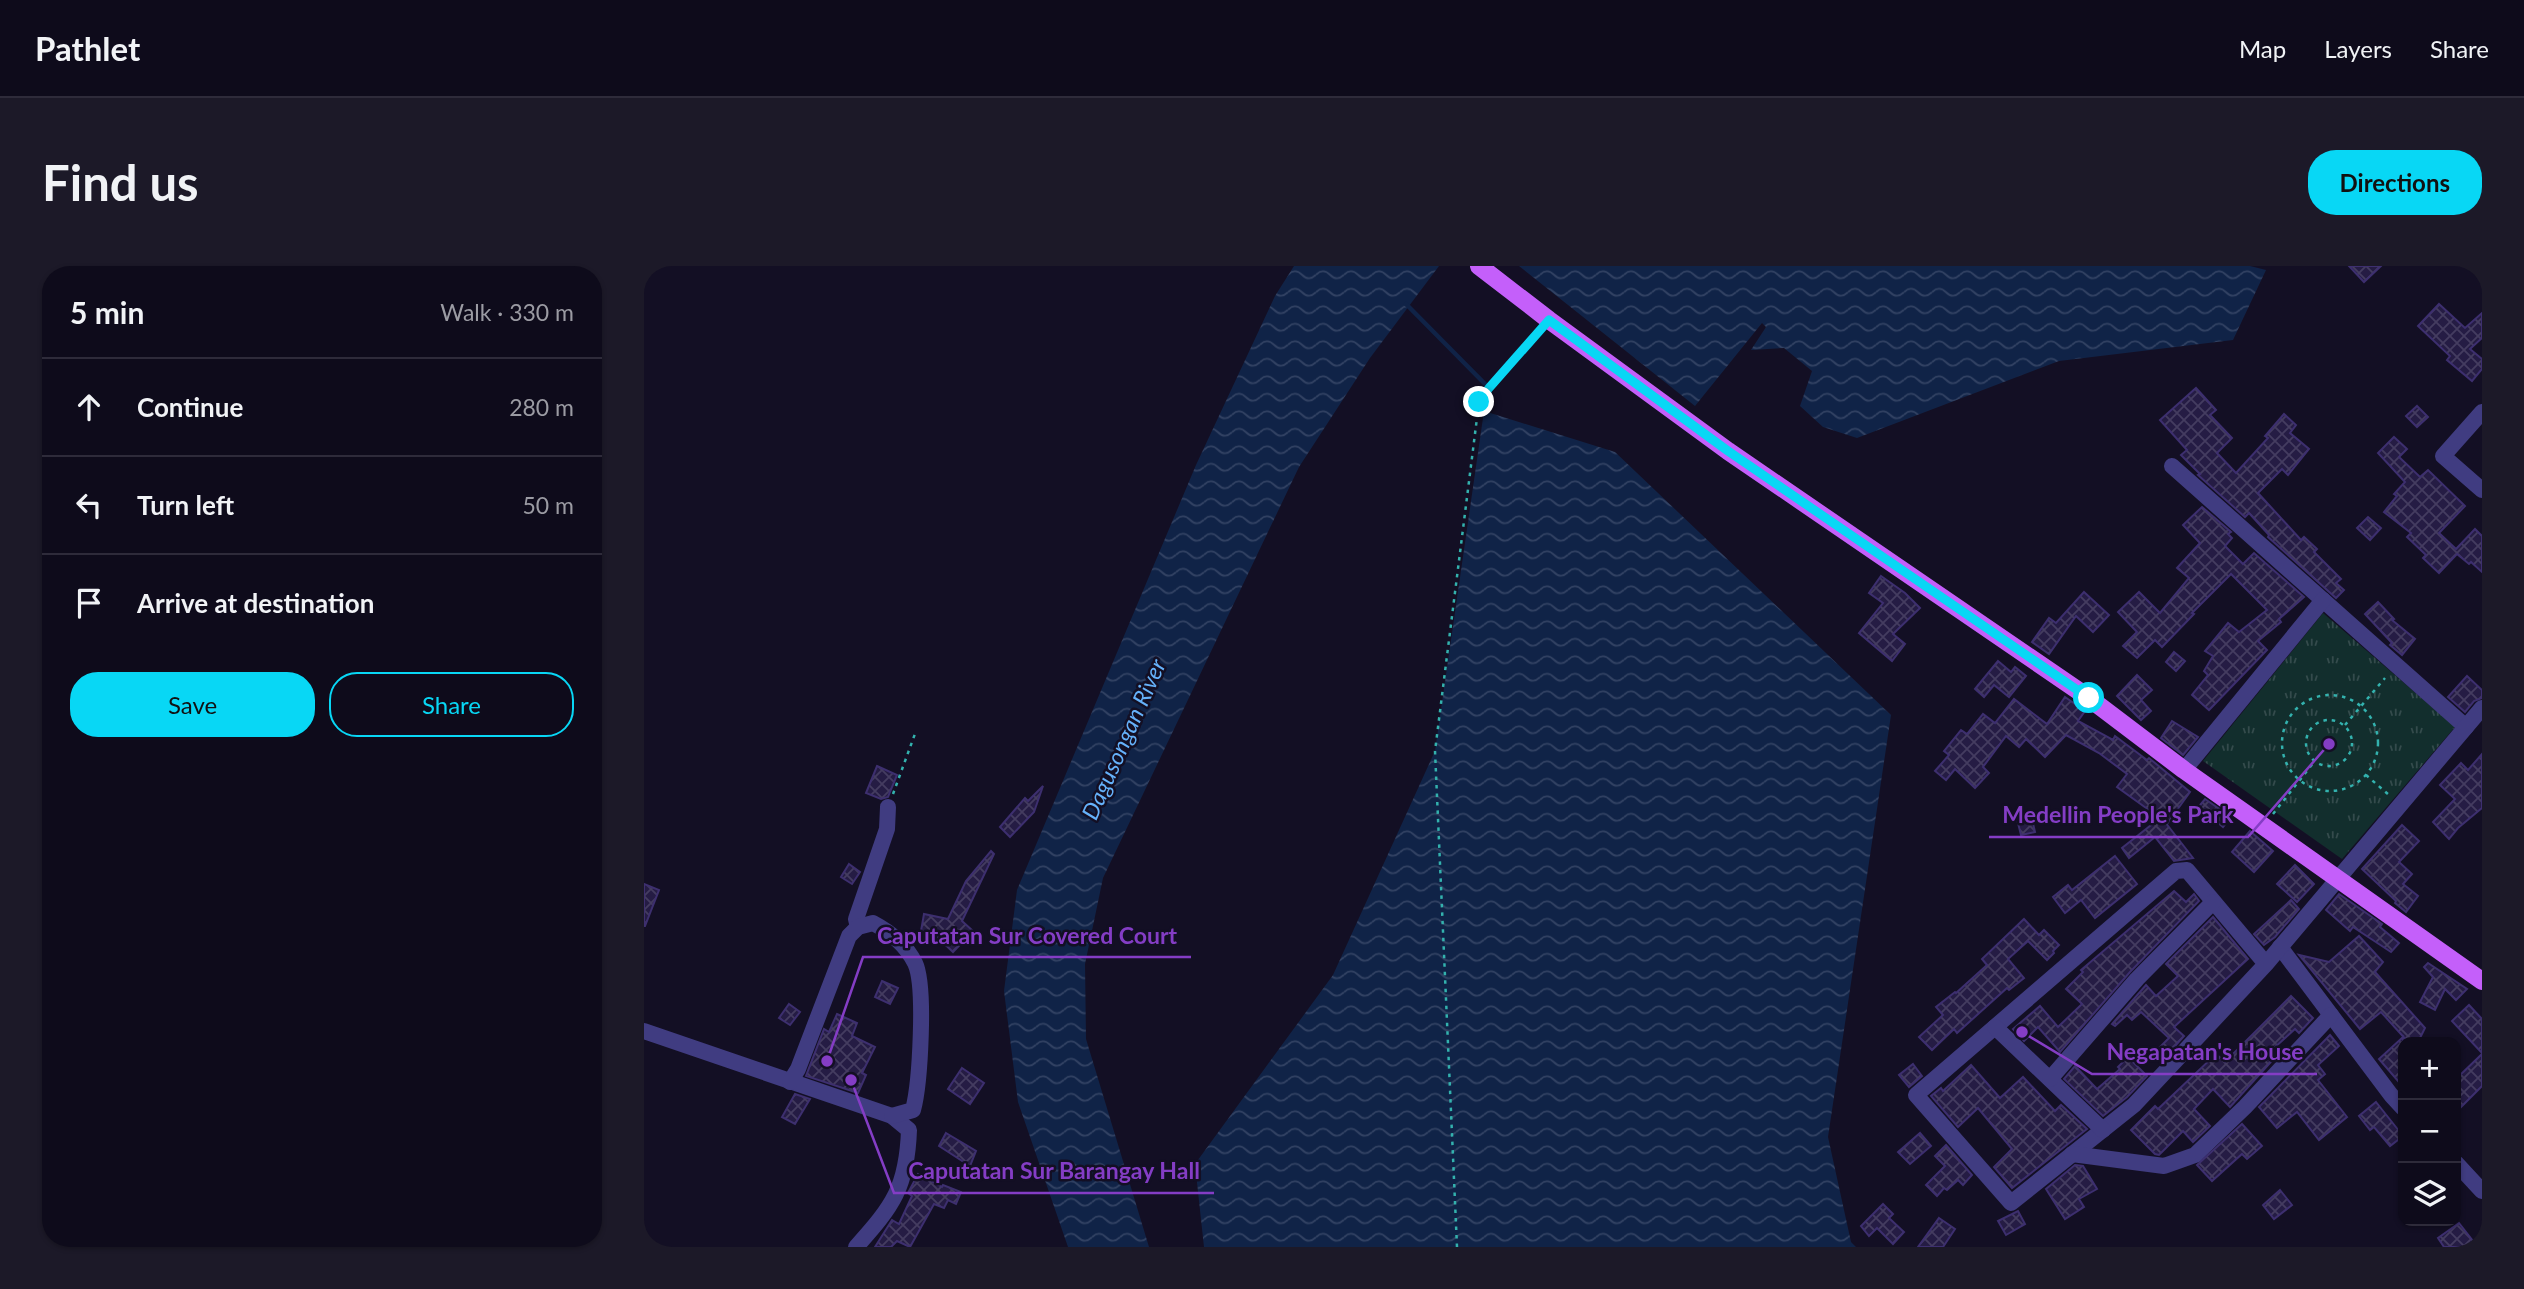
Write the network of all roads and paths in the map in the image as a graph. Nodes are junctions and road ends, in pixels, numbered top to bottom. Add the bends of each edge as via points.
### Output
1 (1479, 266) edge
2 (1549, 320) junction
3 (2482, 412) edge
4 (2172, 466) dead end
5 (2482, 490) edge
6 (2323, 600) junction
7 (2396, 664) junction
8 (2362, 705) junction
9 (2482, 708) edge
10 (2345, 725) junction
11 (2473, 727) edge
12 (916, 731) dead end
13 (2314, 762) junction
14 (2184, 770) junction
15 (2366, 775) junction
16 (2299, 781) junction
17 (2399, 804) junction
18 (888, 807) joint
19 (2263, 825) junction
20 (2338, 878) junction
21 (2213, 902) junction
22 (858, 927) junction
23 (2280, 947) junction
24 (2266, 964) junction
25 (2482, 981) edge
26 (2331, 1015) junction
27 (1995, 1027) junction
28 (644, 1031) edge
29 (2050, 1079) junction
30 (790, 1082) junction
31 (2398, 1102) edge
32 (913, 1110) junction
33 (892, 1116) junction
34 (909, 1130) junction
35 (2103, 1130) junction
36 (2072, 1154) junction
37 (2461, 1168) edge
38 (2482, 1191) edge
39 (856, 1247) edge
40 (1457, 1247) edge

1 - 2 main road
2 - 14 main road via 1728,451 2089,698
2 - 40 path via 1479,402 1435,751
3 - 5 street via 2443,456
4 - 6 street
6 - 7 street
6 - 14 street
7 - 8 path
7 - 11 street
8 - 10 path
8 - 15 path via 2372,717 2378,747
8 - 16 path via 2345,696 2326,694 2307,699 2292,711 2281,748 2286,766
9 - 11 street
10 - 13 path via 2353,744 2344,762 2334,766
10 - 13 path via 2335,720 2315,724 2306,743
11 - 17 street
12 - 18 path
13 - 16 path
14 - 19 main road
15 - 16 path via 2333,791 2315,790
15 - 17 path
16 - 19 path
17 - 20 street
18 - 22 street via 887,829 856,919
19 - 20 main road
20 - 23 street
20 - 25 main road
21 - 24 street
21 - 27 street via 2187,870 2176,871
21 - 29 street via 2137,979
22 - 30 street via 849,936
22 - 32 street via 873,922 888,931 917,966 921,996 918,1090
23 - 24 street
23 - 26 street
24 - 35 street via 2134,1105
26 - 31 street
26 - 36 street via 2195,1155 2164,1166
27 - 29 street
27 - 36 street via 1916,1095 2011,1203
28 - 30 street
29 - 35 street
30 - 33 street
32 - 33 street
32 - 34 street
33 - 34 street
34 - 39 street via 908,1159 899,1192
35 - 36 street
37 - 38 street

